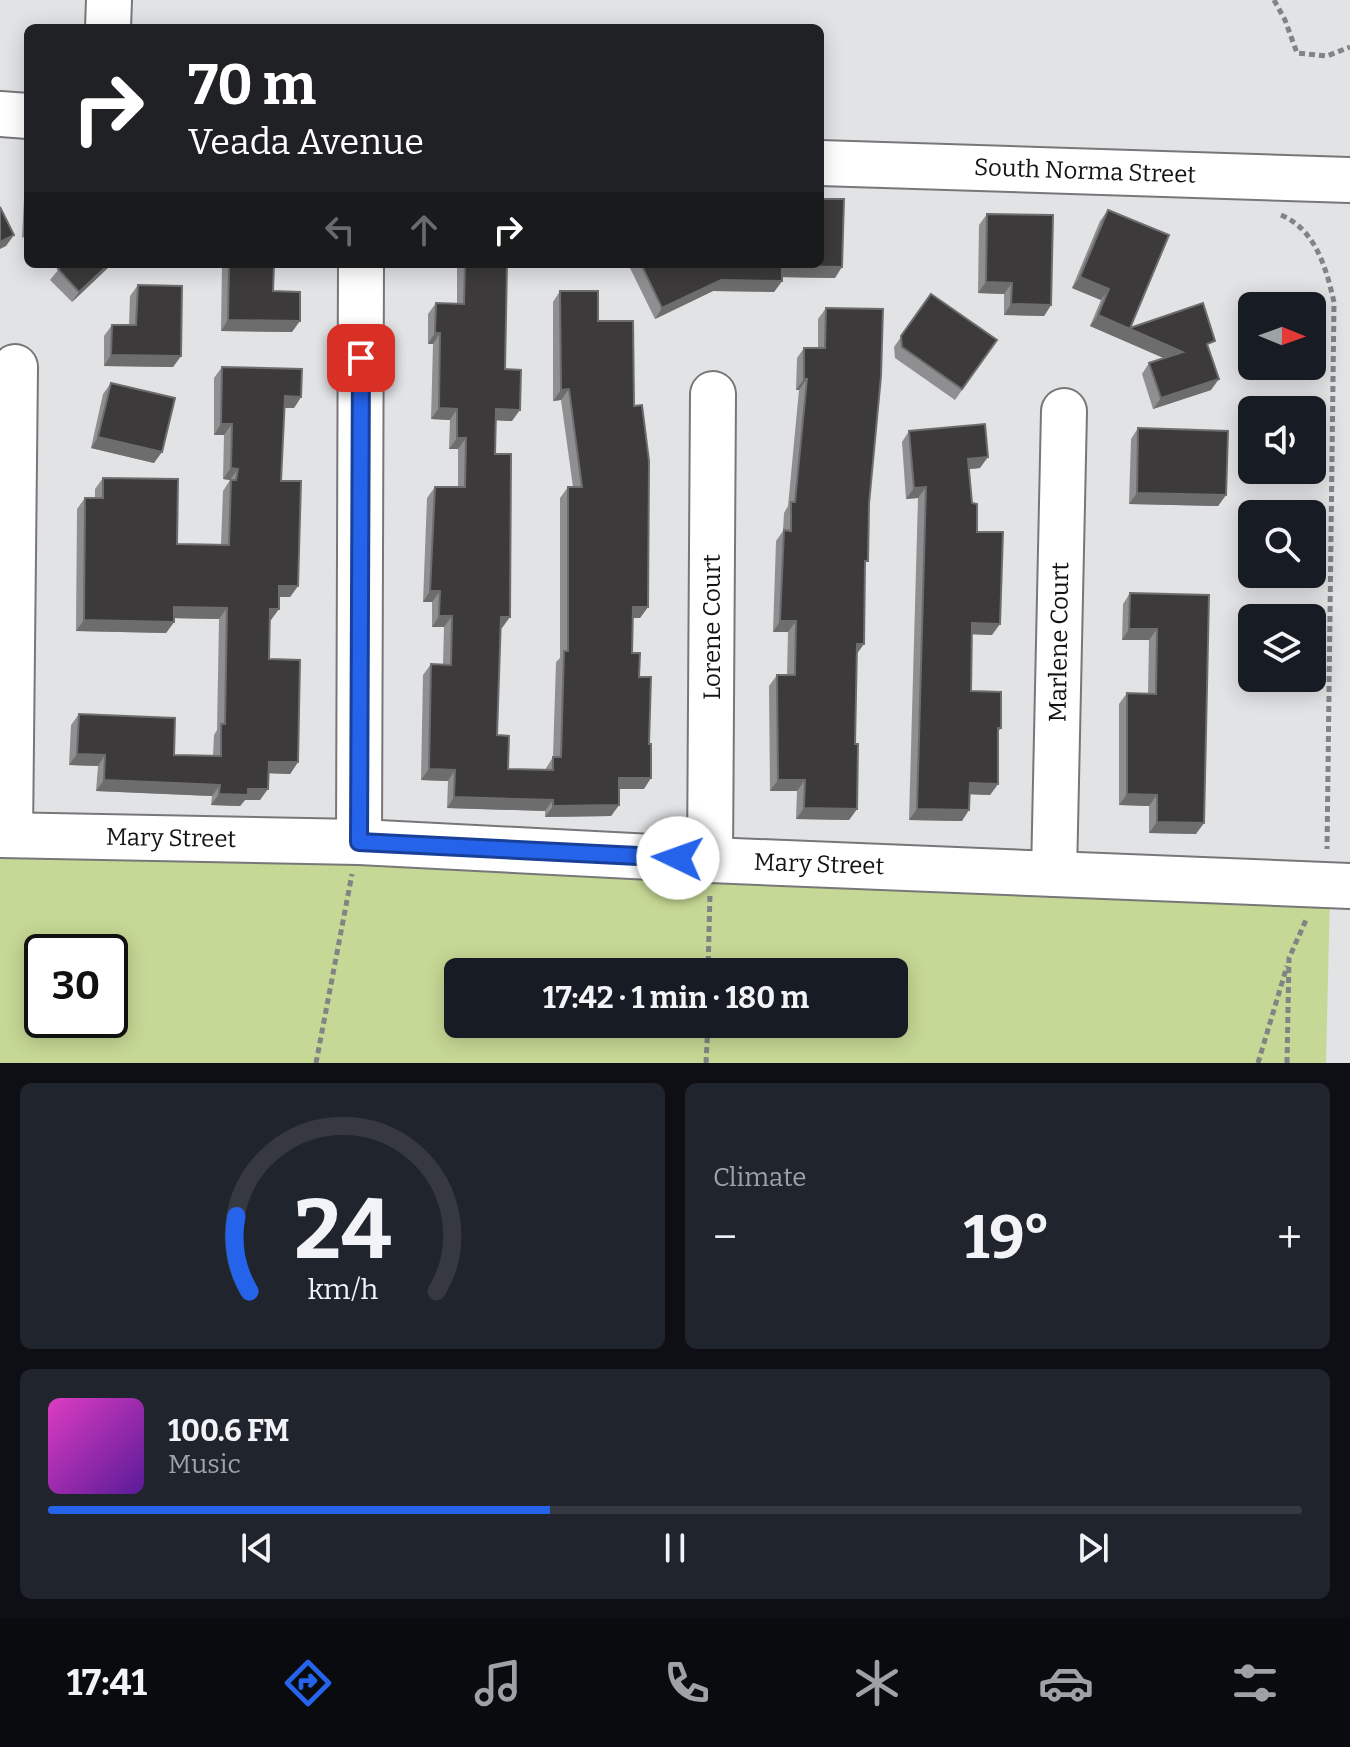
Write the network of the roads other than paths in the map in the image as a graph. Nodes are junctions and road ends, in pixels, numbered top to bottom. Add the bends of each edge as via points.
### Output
1 (109, 0) edge
2 (108, 24) edge
3 (0, 114) edge
4 (24, 116) edge
5 (824, 163) edge
6 (1350, 180) edge
7 (361, 268) edge
8 (15, 367) dead end
9 (713, 394) dead end
10 (1064, 411) dead end
11 (5, 835) edge
12 (359, 842) junction
13 (710, 860) junction
14 (1054, 874) junction
15 (1334, 886) edge

1 - 2 street
3 - 4 street
5 - 6 street, South Norma Street
7 - 12 street
8 - 11 street
9 - 13 street, Lorene Court
10 - 14 street, Marlene Court
11 - 12 street, Mary Street
12 - 13 street, Mary Street
13 - 14 street, Mary Street
14 - 15 street, Mary Street

